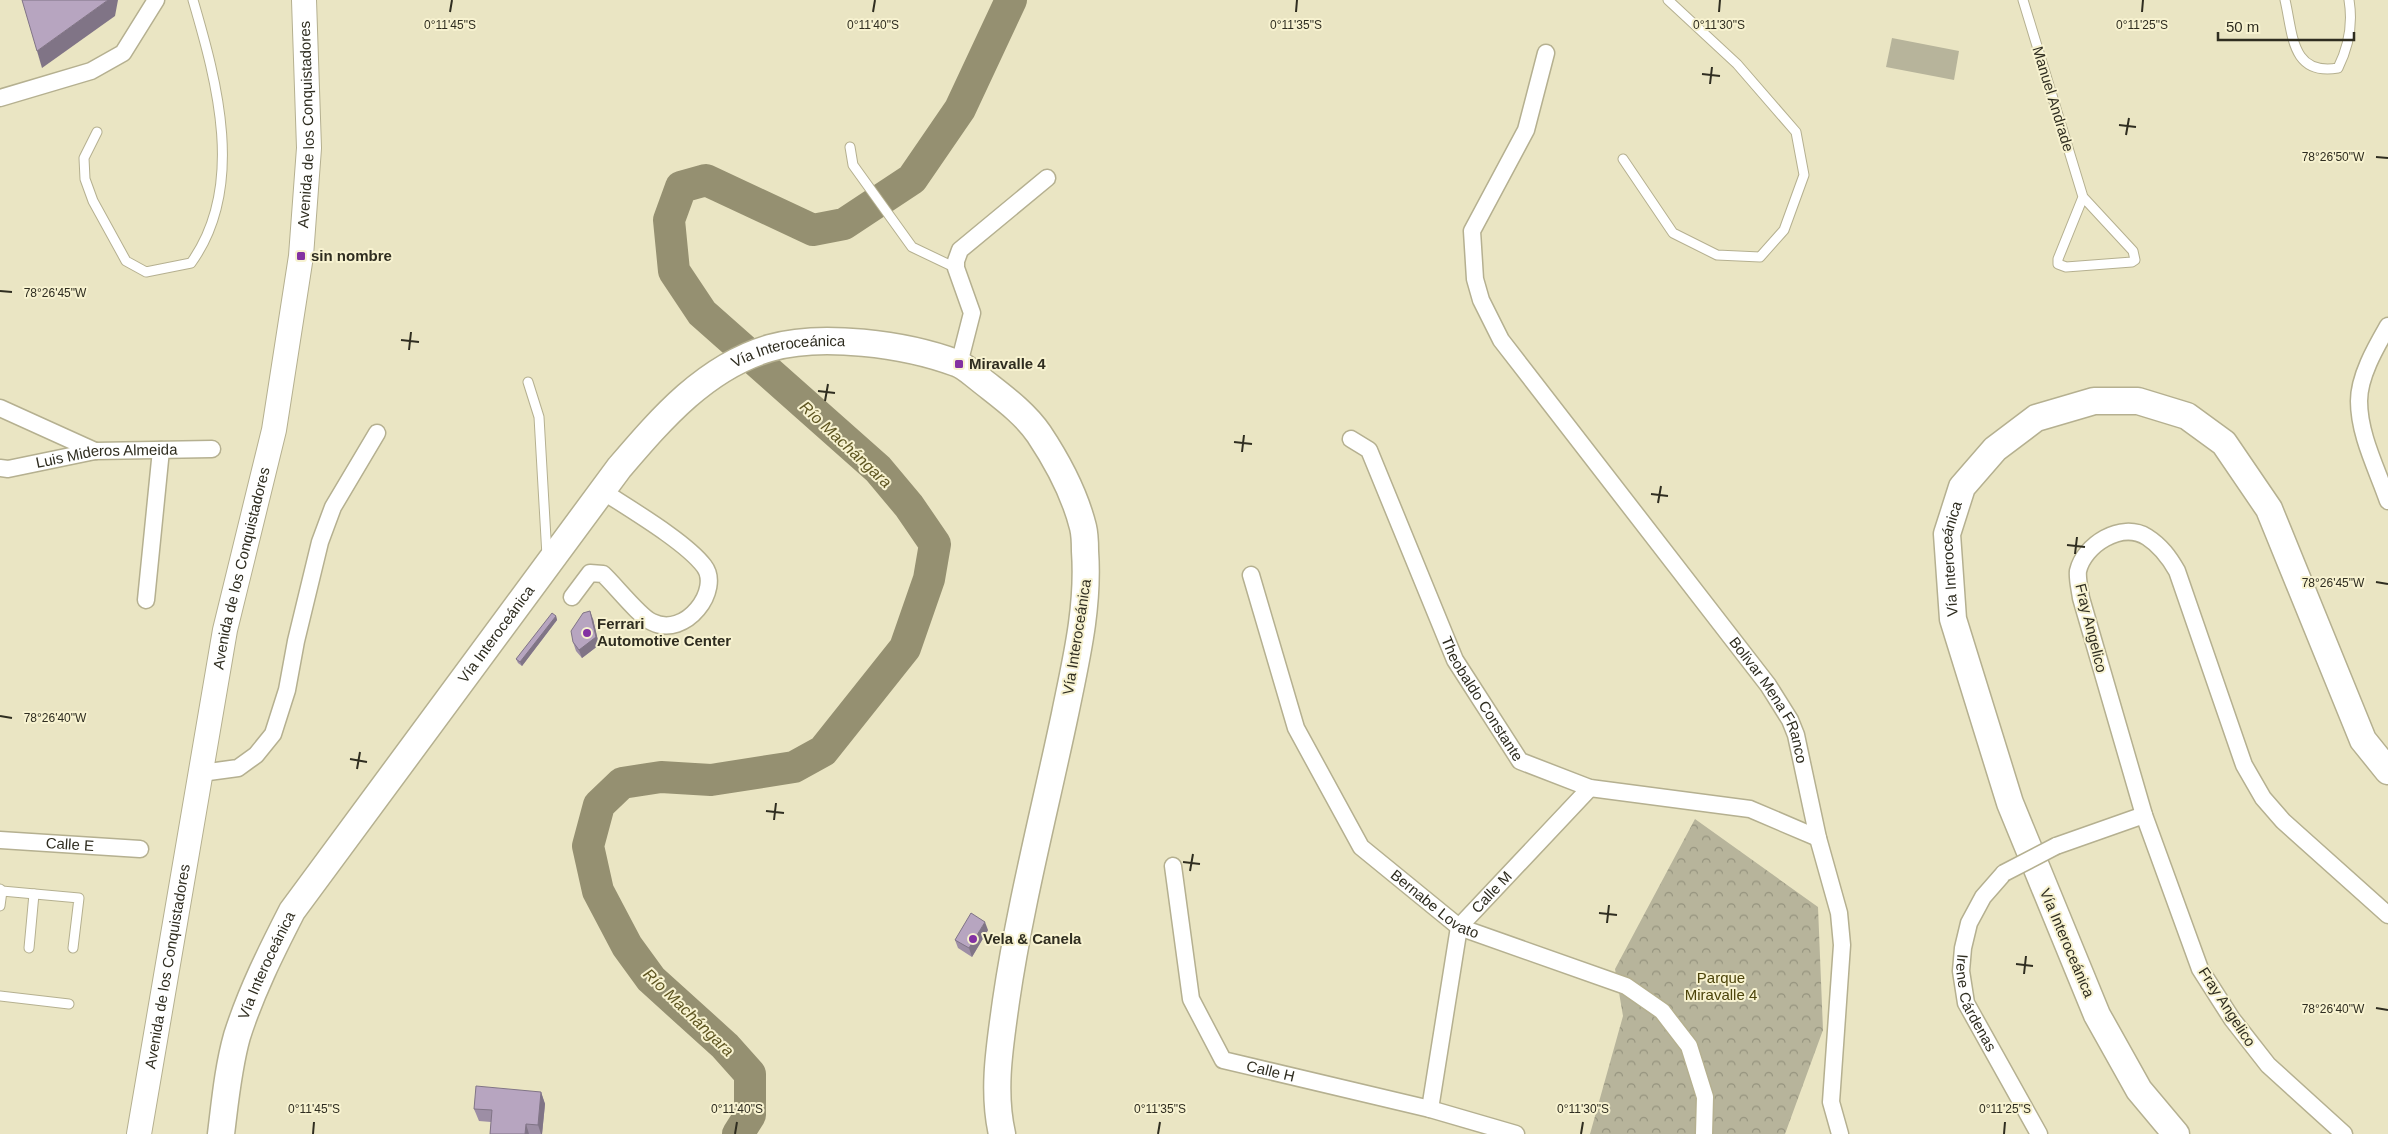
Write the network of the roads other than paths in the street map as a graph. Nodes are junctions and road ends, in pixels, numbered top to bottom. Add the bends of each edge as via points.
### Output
1 (156, 0) edge
2 (193, 0) edge
3 (304, 0) edge
4 (1668, 0) edge
5 (2023, 0) edge
6 (2286, 0) edge
7 (2349, 0) edge
8 (1546, 53) dead end
9 (0, 98) edge
10 (97, 132) dead end
11 (850, 147) dead end
12 (1623, 160) dead end
13 (1047, 178) dead end
14 (2083, 197) junction
15 (956, 268) junction
16 (2388, 326) edge
17 (959, 364) junction
18 (528, 382) dead end
19 (0, 408) edge
20 (376, 433) dead end
21 (1351, 439) dead end
22 (212, 449) dead end
23 (162, 450) junction
24 (95, 451) junction
25 (0, 468) edge
26 (604, 492) junction
27 (2388, 500) edge
28 (548, 566) junction
29 (1251, 575) dead end
30 (572, 597) dead end
31 (146, 600) dead end
32 (201, 772) junction
33 (2388, 772) edge
34 (1590, 788) junction
35 (2144, 815) junction
36 (1818, 838) junction
37 (0, 840) edge
38 (140, 849) dead end
39 (1173, 866) dead end
40 (1, 890) edge
41 (34, 894) junction
42 (0, 906) edge
43 (2388, 915) edge
44 (1459, 927) junction
45 (29, 948) dead end
46 (74, 948) dead end
47 (0, 996) edge
48 (69, 1004) dead end
49 (1430, 1109) junction
50 (139, 1134) edge
51 (221, 1134) edge
52 (1002, 1134) edge
53 (1516, 1134) edge
54 (1704, 1134) edge
55 (1840, 1134) edge
56 (2040, 1134) edge
57 (2176, 1134) edge
58 (2344, 1134) edge

1 - 9 street via 123,54 91,71
2 - 10 lane via 210,57 220,118 223,170 213,221 204,246 191,263 146,272 126,261 93,201 85,179 84,158
3 - 32 street, Avenida de los Conquistadores via 309,148 301,256 274,430 224,630
4 - 12 lane via 1737,64 1796,132 1804,175 1784,230 1760,257 1717,255 1673,233
5 - 14 lane, Manuel Andrade
6 - 7 lane via 2297,54 2312,68 2325,70 2338,68 2346,51 2352,18
8 - 36 street, Bolivar Mena FRanco via 1526,130 1472,231 1475,279 1480,300 1501,340 1768,685 1796,735
11 - 15 lane via 853,165 912,247
13 - 15 street via 960,250
14 - 14 lane via 2058,264 2066,267 2135,260 2134,251
15 - 17 street via 972,313
16 - 27 street via 2369,360 2359,400 2363,431
17 - 26 main road, Vía Interoceánica via 919,352 832,341 798,342 767,349 731,365 691,391 656,424 619,468
17 - 52 main road, Vía Interoceánica via 1006,400 1038,432 1066,483 1084,528 1088,584 1079,645 1010,976 998,1062 998,1116
18 - 28 lane via 539,417
19 - 24 street
20 - 32 street via 333,507 320,542 287,690 273,734 256,755 238,768
21 - 34 street, Theobaldo Constante via 1369,450 1455,660 1520,761
22 - 23 street, Luis Mideros Almeida
23 - 24 street, Luis Mideros Almeida
23 - 31 street
24 - 25 street, Luis Mideros Almeida
26 - 28 main road, Vía Interoceánica
26 - 30 street via 684,546 706,567 705,595 698,611 685,622 666,626 650,622 604,574 590,573
28 - 51 main road, Vía Interoceánica via 292,911 259,976 237,1038
29 - 44 street, Bernabe Lovato via 1296,728 1361,847
32 - 50 street, Avenida de los Conquistadores
33 - 57 main road, Vía Interoceánica via 2363,740 2269,509 2224,443 2187,416 2138,401 2094,401 2036,418 1995,449 1962,487 1947,534 1953,619 2010,803 2098,1015 2140,1090
34 - 36 street, Theobaldo Constante via 1750,809
34 - 44 street, Calle M
35 - 43 street, Fray Angelico via 2080,598 2078,573 2085,554 2105,537 2123,532 2146,535 2166,552 2177,571 2244,765 2263,798 2283,821
35 - 56 street, Irene Cárdenas, bridge via 2056,846 2004,873 1983,897 1969,923 1961,972 1966,1003
35 - 58 street, Fray Angelico via 2200,969 2214,992 2268,1065
36 - 55 street, Bolivar Mena FRanco via 1840,913 1842,946 1832,1102
37 - 38 street, Calle E
39 - 49 street, Calle H via 1191,999 1223,1060
40 - 41 lane
40 - 42 lane
41 - 45 lane
41 - 46 lane via 79,898
44 - 49 street
44 - 54 street, Bernabe Lovato via 1626,986 1662,1011 1689,1046 1704,1097
47 - 48 lane
49 - 53 street, Calle H

